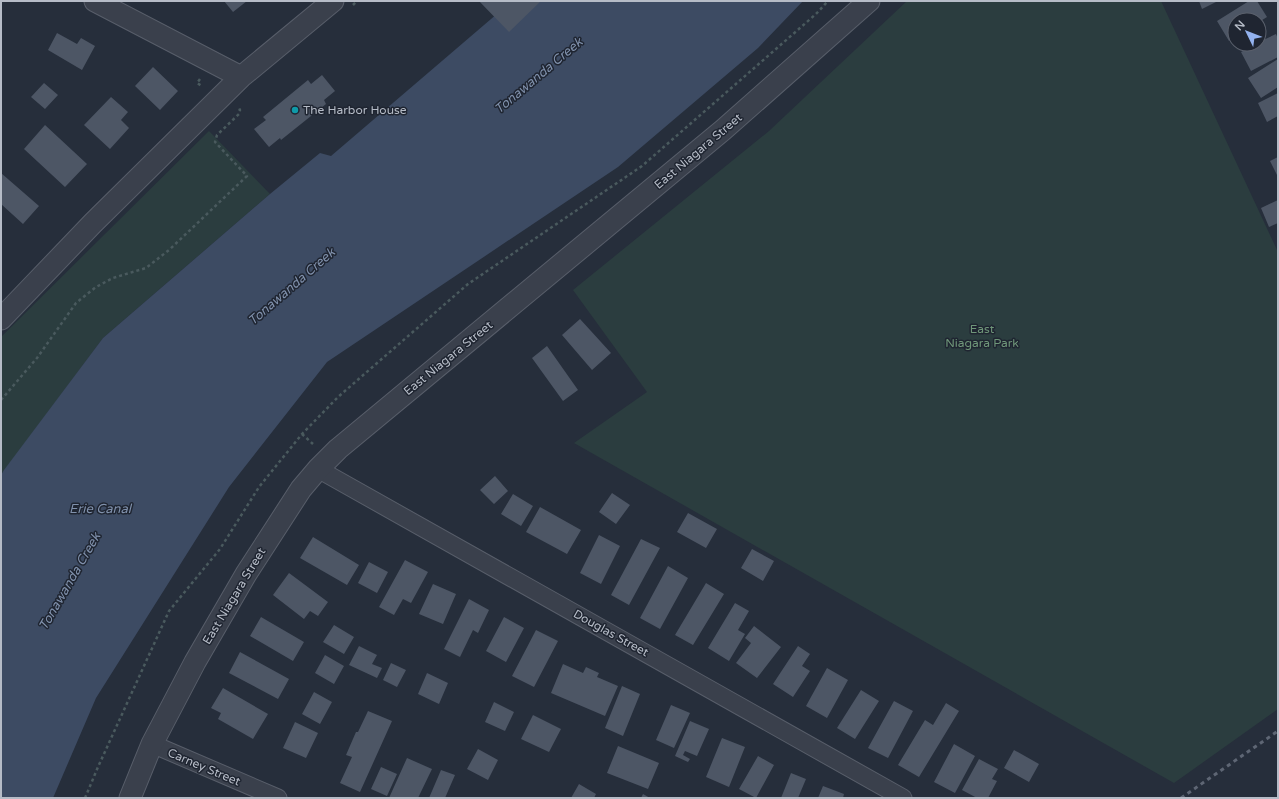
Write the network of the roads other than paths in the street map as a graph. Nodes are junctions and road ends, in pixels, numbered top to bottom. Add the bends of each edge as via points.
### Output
1 (95, 1) edge
2 (333, 1) edge
3 (869, 1) edge
4 (241, 77) junction
5 (1, 319) edge
6 (318, 469) junction
7 (152, 744) junction
8 (130, 798) edge
9 (278, 798) edge
10 (903, 798) edge

1 - 4 street
2 - 4 street
3 - 6 street, East Niagara Street via 728,126 338,449
4 - 5 street via 93,223
6 - 7 street, East Niagara Street via 301,489 246,574 195,662
6 - 10 street, Douglas Street
7 - 8 street, East Niagara Street
7 - 9 street, Carney Street

